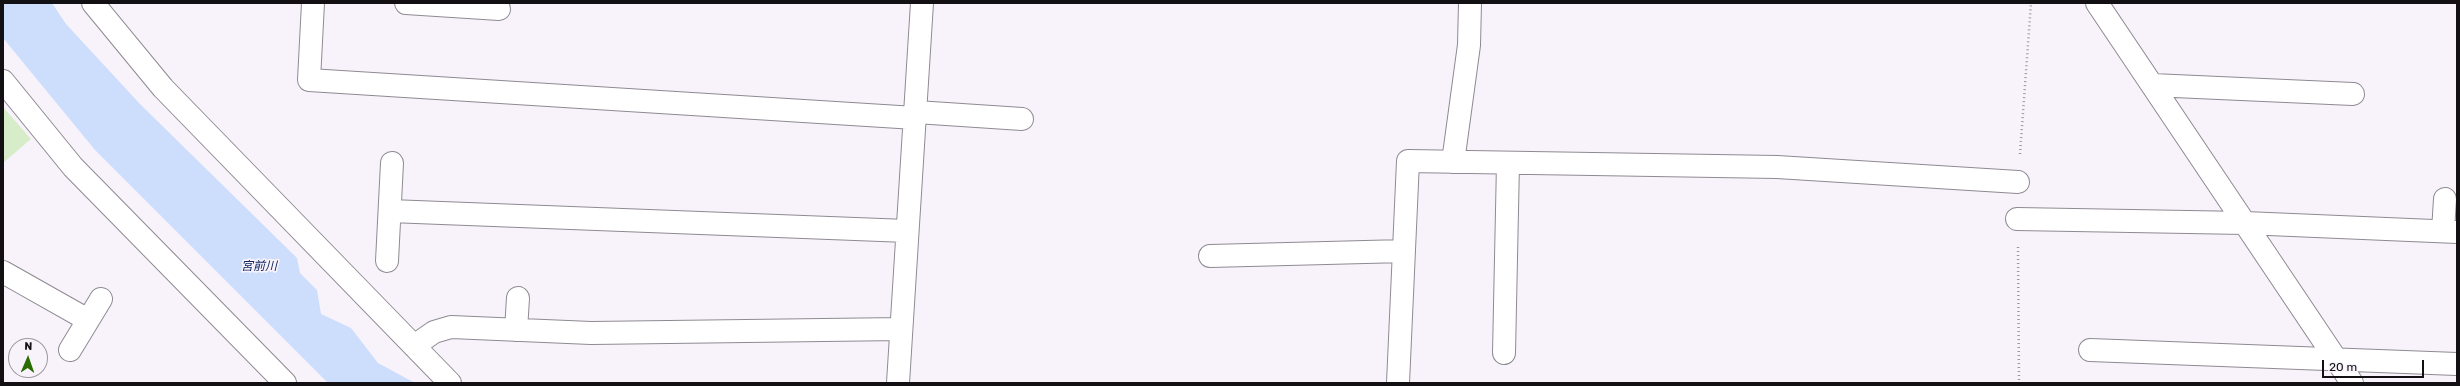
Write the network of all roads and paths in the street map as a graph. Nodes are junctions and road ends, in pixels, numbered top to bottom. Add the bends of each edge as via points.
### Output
1 (93, 3) edge
2 (313, 3) edge
3 (406, 3) edge
4 (922, 3) edge
5 (1470, 3) edge
6 (2097, 3) edge
7 (499, 8) dead end
8 (3, 81) edge
9 (2152, 85) junction
10 (2353, 94) dead end
11 (915, 115) junction
12 (1022, 119) dead end
13 (1453, 162) junction
14 (392, 163) dead end
15 (1508, 163) junction
16 (2018, 182) dead end
17 (2444, 199) dead end
18 (390, 211) junction
19 (2017, 220) dead end
20 (2245, 224) junction
21 (907, 231) junction
22 (2450, 231) edge
23 (1404, 250) junction
24 (1210, 256) dead end
25 (387, 261) dead end
26 (3, 272) edge
27 (518, 298) dead end
28 (101, 299) dead end
29 (88, 320) junction
30 (901, 329) junction
31 (516, 330) junction
32 (414, 346) junction
33 (70, 350) dead end
34 (2090, 350) dead end
35 (1504, 353) dead end
36 (2338, 361) junction
37 (2457, 364) edge
38 (285, 383) edge
39 (450, 383) edge
40 (898, 383) edge
41 (1398, 383) edge
42 (2352, 383) edge

1 - 32 street via 163,88
2 - 11 street via 309,80
3 - 7 street
4 - 11 street
5 - 13 street via 1469,45
6 - 9 street
8 - 38 street via 74,167
9 - 10 street
9 - 20 street
11 - 12 street
11 - 21 street
13 - 15 street
13 - 23 street via 1408,161
14 - 18 street
15 - 16 street via 1777,167
15 - 35 street
17 - 22 street
18 - 21 street
18 - 25 street
19 - 20 street
20 - 22 street
20 - 36 street
21 - 30 street
23 - 24 street
23 - 41 street
26 - 29 street
27 - 31 street
28 - 29 street
29 - 33 street
30 - 31 street via 591,333
30 - 40 street
31 - 32 street via 451,327 434,332
32 - 39 street
34 - 36 street
36 - 37 street
36 - 42 street

